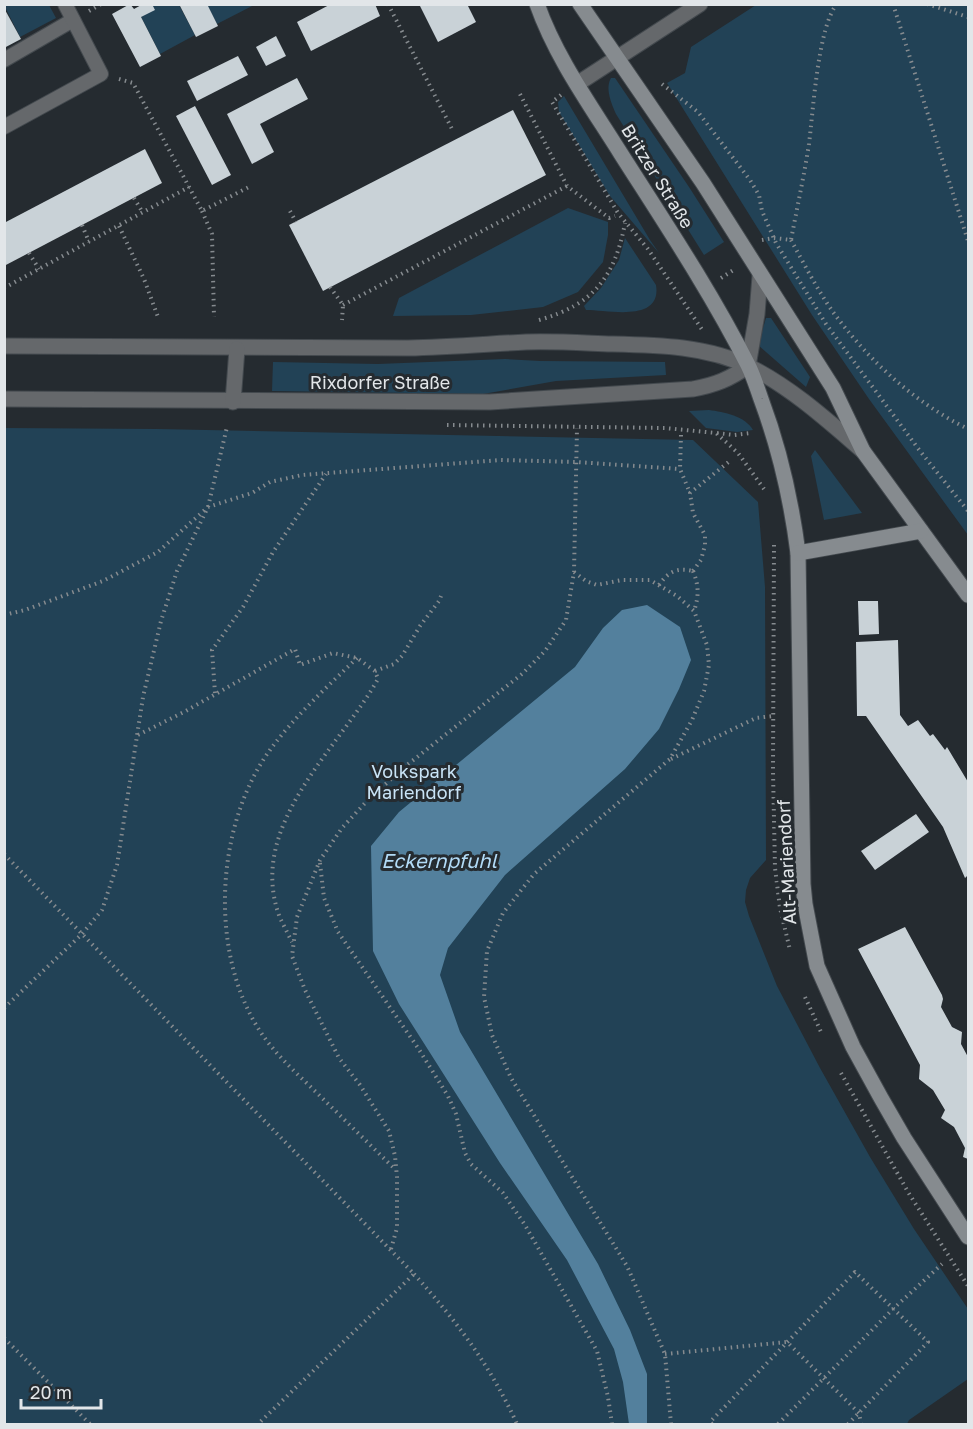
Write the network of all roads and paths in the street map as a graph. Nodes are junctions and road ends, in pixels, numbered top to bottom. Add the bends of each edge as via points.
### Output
1 (65, 4) edge
2 (388, 4) edge
3 (537, 4) edge
4 (580, 4) edge
5 (700, 4) edge
6 (837, 4) edge
7 (893, 4) edge
8 (927, 4) edge
9 (969, 17) edge
10 (73, 20) junction
11 (616, 59) junction
12 (4, 60) edge
13 (101, 74) junction
14 (660, 81) dead end
15 (577, 84) junction
16 (520, 94) dead end
17 (4, 127) edge
18 (452, 129) dead end
19 (567, 186) junction
20 (249, 187) dead end
21 (189, 188) junction
22 (134, 198) dead end
23 (290, 210) dead end
24 (202, 211) junction
25 (143, 213) junction
26 (615, 216) dead end
27 (296, 222) dead end
28 (625, 222) junction
29 (82, 225) dead end
30 (118, 226) junction
31 (774, 238) junction
32 (761, 240) dead end
33 (791, 240) junction
34 (969, 241) edge
35 (89, 242) junction
36 (776, 243) junction
37 (29, 253) dead end
38 (750, 259) junction
39 (39, 269) junction
40 (760, 276) junction
41 (674, 285) dead end
42 (330, 287) dead end
43 (4, 288) edge
44 (704, 288) junction
45 (684, 302) dead end
46 (343, 305) junction
47 (158, 316) dead end
48 (214, 317) dead end
49 (342, 320) dead end
50 (531, 321) dead end
51 (4, 346) edge
52 (237, 348) junction
53 (748, 366) junction
54 (4, 399) edge
55 (233, 402) junction
56 (438, 425) dead end
57 (227, 427) dead end
58 (577, 428) junction
59 (969, 429) edge
60 (716, 433) junction
61 (752, 433) dead end
62 (681, 435) dead end
63 (863, 451) junction
64 (731, 460) dead end
65 (576, 462) junction
66 (681, 469) junction
67 (326, 474) junction
68 (690, 493) junction
69 (769, 496) dead end
70 (208, 507) junction
71 (969, 512) edge
72 (921, 531) junction
73 (798, 553) junction
74 (693, 571) junction
75 (574, 572) junction
76 (659, 585) junction
77 (969, 595) edge
78 (441, 596) dead end
79 (694, 611) junction
80 (4, 615) edge
81 (357, 658) junction
82 (375, 671) junction
83 (215, 693) junction
84 (800, 714) junction
85 (137, 735) junction
86 (670, 759) junction
87 (4, 854) edge
88 (320, 860) junction
89 (82, 934) junction
90 (292, 943) junction
91 (4, 1008) edge
92 (396, 1170) junction
93 (969, 1237) edge
94 (391, 1249) junction
95 (942, 1264) dead end
96 (414, 1274) junction
97 (893, 1309) junction
98 (4, 1338) edge
99 (788, 1342) junction
100 (665, 1354) junction
101 (825, 1378) junction
102 (859, 1413) junction
103 (90, 1425) edge
104 (258, 1425) edge
105 (517, 1425) edge
106 (612, 1425) edge
107 (671, 1425) edge
108 (712, 1425) edge
109 (778, 1425) edge
110 (848, 1425) edge
111 (861, 1425) edge

1 - 10 lane
2 - 18 path
3 - 15 main road, Britzer Straße
4 - 11 main road, Britzer Straße
5 - 11 street
6 - 33 path via 831,11 819,63
7 - 34 path
8 - 9 path
10 - 12 lane
10 - 13 lane
11 - 15 street
11 - 38 main road, Britzer Straße via 703,183
13 - 17 lane
13 - 21 path via 133,83
14 - 31 path via 698,112 750,180
15 - 28 path via 552,102
15 - 44 main road, Britzer Straße
16 - 19 path
19 - 26 path via 609,218
19 - 46 path
20 - 24 path
21 - 24 path
21 - 25 path
22 - 25 path
23 - 27 path
24 - 48 path via 212,234
25 - 30 path
28 - 41 path
28 - 50 path via 619,250 596,288 579,305
29 - 35 path
30 - 35 path
30 - 47 path
31 - 32 path
31 - 33 path
31 - 36 path
33 - 59 path via 832,310 878,363 941,415
35 - 39 path
36 - 38 path
36 - 71 path via 848,357
37 - 39 path
38 - 40 main road, Britzer Straße
38 - 44 path
39 - 43 path
40 - 53 street, Britzer Straße
40 - 63 main road, Britzer Straße via 833,388
42 - 46 path
44 - 45 path
44 - 53 main road, Britzer Straße
46 - 49 path
51 - 52 street, Rixdorfer Straße
52 - 53 street, Rixdorfer Straße via 468,347 527,342 656,345 719,356
52 - 55 street
53 - 55 street, Rixdorfer Straße via 716,385 663,392 490,402
53 - 63 street, Rixdorfer Straße via 803,401
53 - 73 main road, Britzer Straße via 780,454
54 - 55 street, Rixdorfer Straße
56 - 58 path
57 - 70 path
58 - 60 path via 664,428
58 - 65 path
60 - 61 path
60 - 69 path via 738,453
62 - 66 path
63 - 72 main road, Britzer Straße
64 - 68 path
65 - 66 path
65 - 67 path via 501,460
65 - 75 path
66 - 68 path
67 - 70 path via 270,482 252,493
67 - 83 path via 212,650
68 - 74 path via 693,513 705,535 700,560
70 - 80 path via 158,552 103,581
70 - 85 path via 177,571 161,621
72 - 73 main road
72 - 77 main road, Britzer Straße
73 - 84 main road, Alt-Mariendorf
74 - 76 path via 674,570
74 - 79 path via 698,588
75 - 76 path via 597,585 650,580
75 - 88 path via 566,620 544,651 522,674 366,802
76 - 79 path
78 - 82 path via 402,656 394,664
79 - 86 path via 707,645 709,665 692,720
81 - 82 path
81 - 83 path via 333,652 300,665 296,649
81 - 92 path via 285,732 252,779 237,819 227,866 226,919 236,981 267,1041
82 - 90 path via 378,679 295,799 281,826 275,855 275,892
83 - 85 path
84 - 86 path via 756,718
84 - 93 main road, Alt-Mariendorf via 803,884 817,966 881,1098
85 - 89 path via 117,865 102,910
86 - 100 path via 534,874 503,913 487,951 483,997 492,1035 511,1078 627,1266
87 - 89 path
88 - 90 path via 297,917
88 - 106 path via 324,898 338,932 447,1096 471,1164 503,1193 597,1351
89 - 91 path
89 - 94 path
90 - 92 path via 292,956 304,990 321,1024 388,1131
92 - 94 path via 397,1228
94 - 96 path
95 - 97 path
96 - 104 path
96 - 105 path via 479,1354
97 - 99 path via 855,1272
97 - 101 path
97 - 102 path via 927,1342
98 - 103 path
99 - 100 path
99 - 101 path
99 - 108 path via 710,1422
100 - 107 path
101 - 102 path
101 - 109 path
102 - 110 path
102 - 111 path

